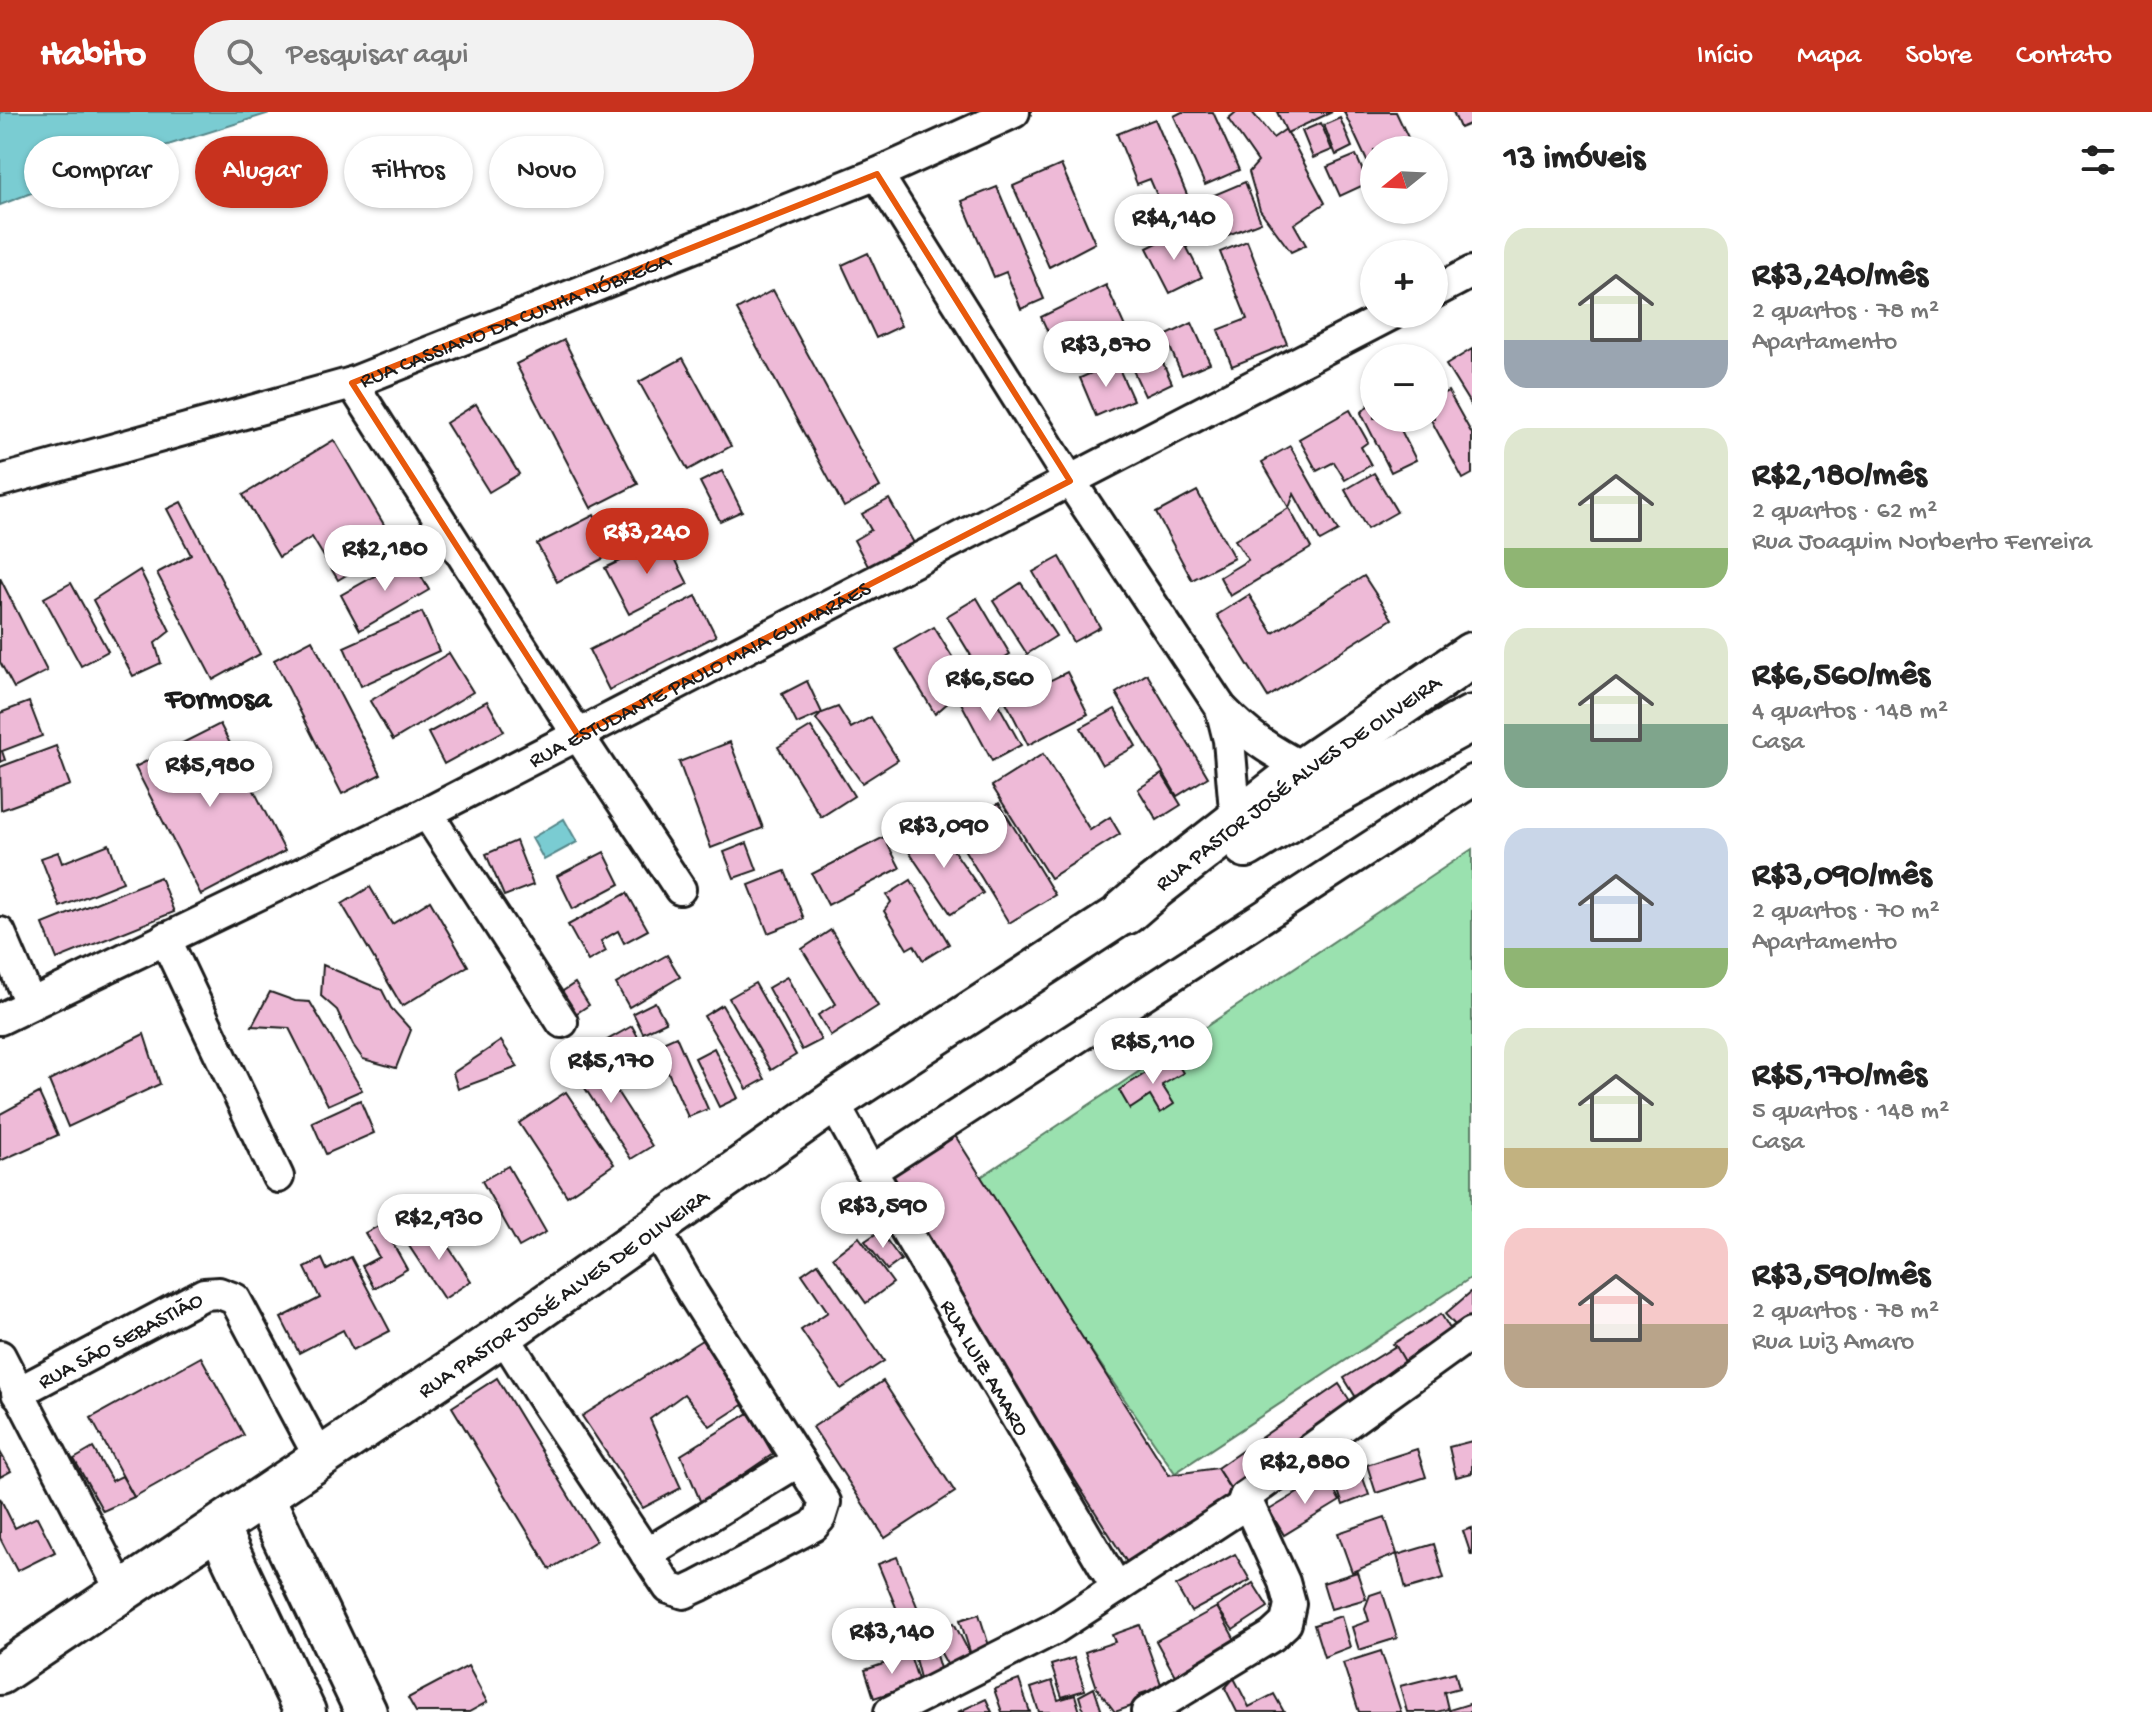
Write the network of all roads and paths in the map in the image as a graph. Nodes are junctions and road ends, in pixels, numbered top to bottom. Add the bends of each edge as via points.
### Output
1 (1014, 112) edge
2 (877, 174) junction
3 (1472, 272) edge
4 (1448, 285) edge
5 (1365, 328) edge
6 (352, 383) junction
7 (0, 481) edge
8 (1070, 481) junction
9 (1472, 655) edge
10 (1221, 708) junction
11 (1472, 718) edge
12 (578, 735) junction
13 (1305, 769) junction
14 (1472, 781) edge
15 (427, 813) junction
16 (1236, 822) junction
17 (680, 889) dead end
18 (1125, 912) junction
19 (0, 933) edge
20 (165, 938) junction
21 (30, 1003) junction
22 (0, 1019) edge
23 (562, 1022) dead end
24 (833, 1102) junction
25 (871, 1171) junction
26 (278, 1177) dead end
27 (655, 1228) junction
28 (1472, 1333) edge
29 (503, 1335) junction
30 (0, 1356) edge
31 (17, 1393) junction
32 (320, 1458) junction
33 (799, 1461) junction
34 (1245, 1497) junction
35 (264, 1498) junction
36 (218, 1528) junction
37 (646, 1554) junction
38 (1117, 1588) junction
39 (122, 1592) junction
40 (0, 1674) edge
41 (305, 1712) edge
42 (366, 1712) edge
43 (890, 1712) edge
44 (1147, 1712) edge

1 - 2 street, RUA CASSIANO DA CUNHA NÓBREGA
2 - 6 street, RUA CASSIANO DA CUNHA NÓBREGA
2 - 8 street
3 - 4 street
5 - 8 street, RUA ESTUDANTE PAULO MAIA GUIMARÃES
6 - 7 street, RUA CASSIANO DA CUNHA NÓBREGA
6 - 12 street
8 - 10 street
8 - 12 street, RUA ESTUDANTE PAULO MAIA GUIMARÃES
9 - 13 highway, RUA PASTOR JOSÉ ALVES DE OLIVEIRA
10 - 13 street via 1244,732
10 - 16 street
11 - 18 highway, RUA PASTOR JOSÉ ALVES DE OLIVEIRA
12 - 15 street, RUA ESTUDANTE PAULO MAIA GUIMARÃES
12 - 17 street
13 - 16 highway, RUA PASTOR JOSÉ ALVES DE OLIVEIRA
14 - 25 street
15 - 20 street, RUA ESTUDANTE PAULO MAIA GUIMARÃES
15 - 23 street
16 - 18 highway, RUA PASTOR JOSÉ ALVES DE OLIVEIRA
18 - 24 main road, RUA PASTOR JOSÉ ALVES DE OLIVEIRA
19 - 21 street
20 - 21 street, RUA ESTUDANTE PAULO MAIA GUIMARÃES
20 - 26 street
21 - 22 street, RUA ESTUDANTE PAULO MAIA GUIMARÃES
24 - 25 street, RUA LUIZ AMARO
24 - 27 main road, RUA PASTOR JOSÉ ALVES DE OLIVEIRA
25 - 38 street, RUA LUIZ AMARO
27 - 29 main road, RUA PASTOR JOSÉ ALVES DE OLIVEIRA
27 - 33 street
28 - 34 street
29 - 32 main road, RUA PASTOR JOSÉ ALVES DE OLIVEIRA
29 - 37 street
30 - 31 street, RUA SÃO SEBASTIÃO
31 - 32 street, RUA SÃO SEBASTIÃO via 204,1294 219,1293 235,1299
31 - 39 street, RUA SÃO SEBASTIÃO
32 - 35 main road, RUA PASTOR JOSÉ ALVES DE OLIVEIRA
33 - 37 street
33 - 37 street via 825,1502 813,1526 684,1593 669,1588
34 - 38 street via 1241,1507
34 - 44 street via 1284,1582 1290,1604 1286,1623
35 - 36 main road, RUA PASTOR JOSÉ ALVES DE OLIVEIRA
35 - 42 main road
36 - 39 main road, RUA PASTOR JOSÉ ALVES DE OLIVEIRA
36 - 41 main road
38 - 43 street via 1054,1629
39 - 40 main road, RUA PASTOR JOSÉ ALVES DE OLIVEIRA

